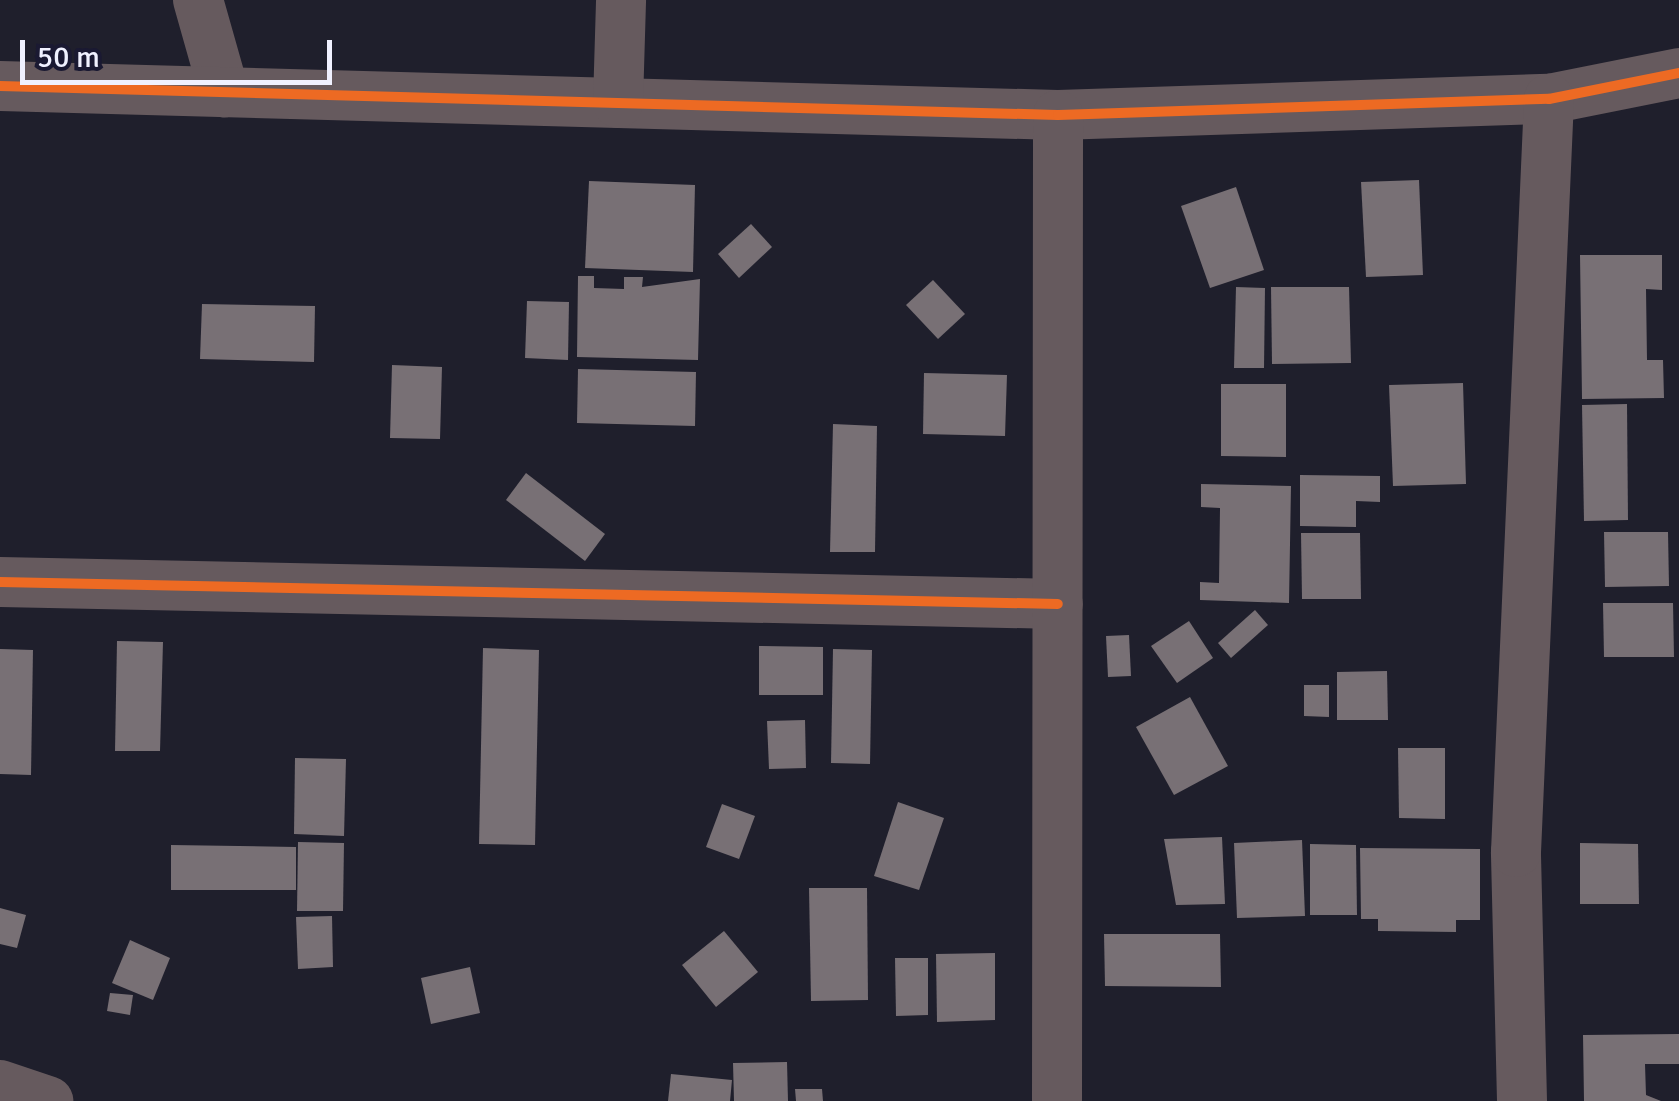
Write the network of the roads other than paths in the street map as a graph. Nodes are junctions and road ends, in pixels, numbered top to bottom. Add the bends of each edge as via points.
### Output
1 (198, 0) edge
2 (621, 0) edge
3 (1679, 73) edge
4 (0, 86) edge
5 (224, 92) junction
6 (1550, 99) junction
7 (618, 103) junction
8 (1058, 115) junction
9 (0, 582) edge
10 (1058, 604) junction
11 (0, 1086) edge
12 (48, 1101) edge
13 (1057, 1101) edge
14 (1522, 1101) edge

1 - 5 street
2 - 7 street
3 - 6 street
4 - 5 street
5 - 7 street
6 - 8 street
6 - 14 street via 1516,852
7 - 8 street
8 - 10 street
9 - 10 street
10 - 13 street
11 - 12 street

